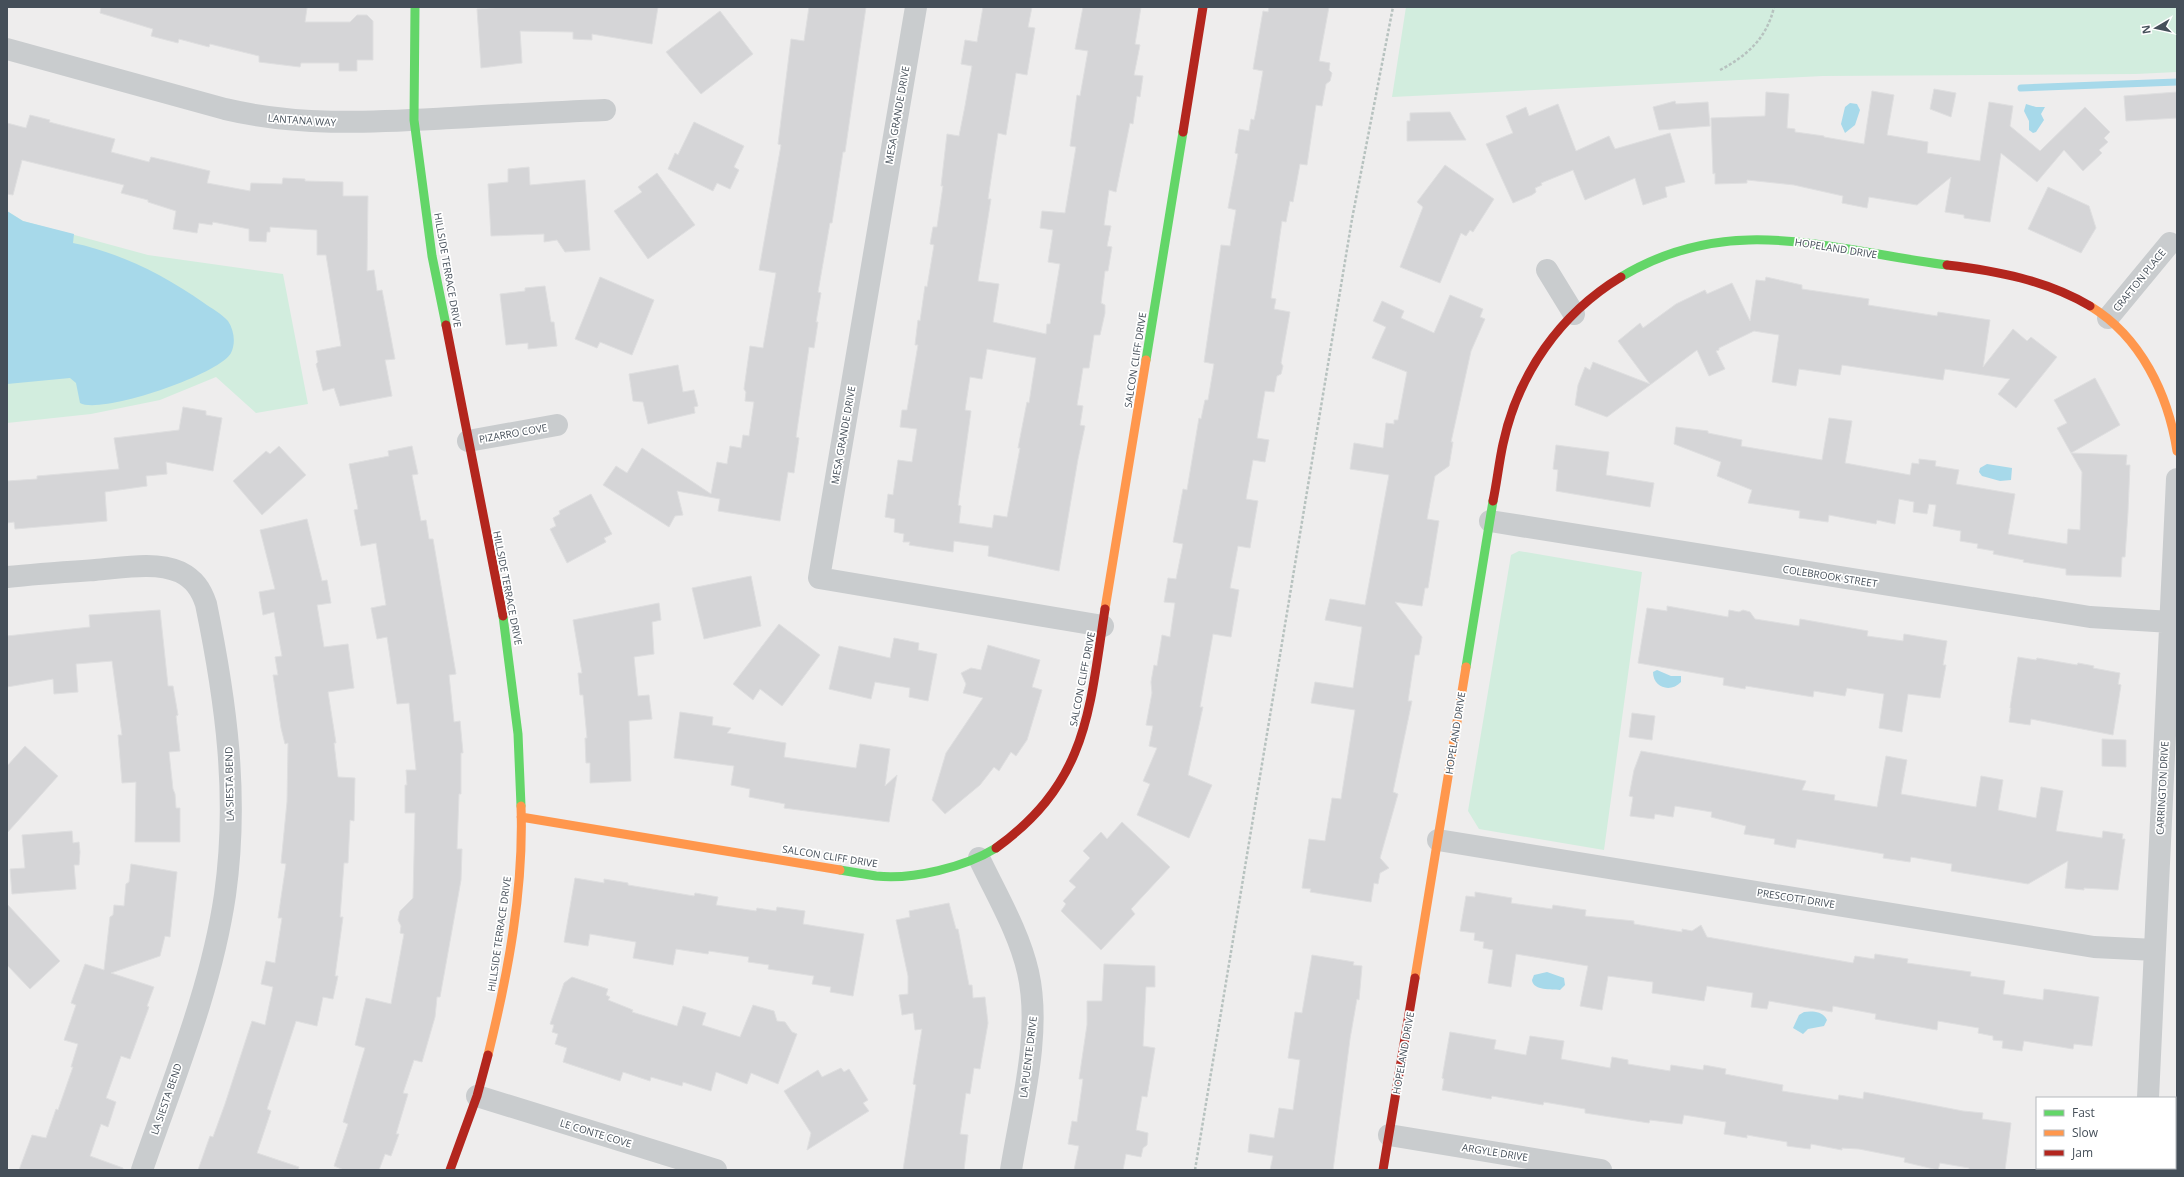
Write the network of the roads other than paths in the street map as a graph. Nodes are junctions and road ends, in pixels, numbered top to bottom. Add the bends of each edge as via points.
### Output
1 (415, 7) edge
2 (916, 7) edge
3 (1203, 7) edge
4 (7, 49) edge
5 (605, 110) dead end
6 (414, 120) junction
7 (2170, 243) dead end
8 (1547, 270) dead end
9 (1574, 314) junction
10 (2108, 318) junction
11 (557, 425) dead end
12 (468, 440) junction
13 (2177, 451) edge
14 (2177, 479) edge
15 (1490, 521) junction
16 (7, 576) edge
17 (2171, 622) junction
18 (1103, 626) junction
19 (521, 817) junction
20 (1438, 840) junction
21 (978, 858) junction
22 (2155, 950) junction
23 (477, 1096) junction
24 (2148, 1097) edge
25 (1389, 1135) junction
26 (142, 1170) edge
27 (450, 1170) edge
28 (716, 1170) edge
29 (1011, 1170) edge
30 (1383, 1170) edge
31 (1601, 1170) edge

1 - 6 street, HILLSIDE TERRACE DRIVE
2 - 18 street, MESA GRANDE DRIVE via 819,578
3 - 18 street, SALCON CLIFF DRIVE
4 - 6 street, LANTANA WAY via 257,117 329,123
5 - 6 street, LANTANA WAY
6 - 12 street, HILLSIDE TERRACE DRIVE via 432,256
7 - 10 street, CRAFTON PLACE
8 - 9 street
9 - 10 street, HOPELAND DRIVE via 1607,286 1645,263 1700,244 1760,238 1803,242 2037,282 2076,298
9 - 15 street, HOPELAND DRIVE via 1548,342 1518,395 1504,443
10 - 13 street via 2132,345 2152,375 2167,407
11 - 12 street, PIZARRO COVE
12 - 19 street, HILLSIDE TERRACE DRIVE via 507,635 518,734
14 - 17 street, CARRINGTON DRIVE
15 - 17 street, COLEBROOK STREET via 2090,617
15 - 20 street, HOPELAND DRIVE
16 - 26 street, LA SIESTA BEND via 143,567 169,569 180,572 195,582 206,604 224,693 228,733 231,819 225,888 218,933 198,1007
17 - 22 street, CARRINGTON DRIVE
18 - 21 street, SALCON CLIFF DRIVE via 1081,740 1064,776 1045,804 1025,824
19 - 21 street, SALCON CLIFF DRIVE via 878,876 945,868
19 - 23 street, HILLSIDE TERRACE DRIVE via 518,897 511,945 498,1013
20 - 22 street, PRESCOTT DRIVE via 2094,947
20 - 25 street, HOPELAND DRIVE
21 - 29 street, LA PUENTE DRIVE via 1022,950 1033,1003 1030,1051
22 - 24 street, CARRINGTON DRIVE
23 - 27 street, HILLSIDE TERRACE DRIVE
23 - 28 street, LE CONTE COVE
25 - 30 street, HOPELAND DRIVE
25 - 31 street, ARGYLE DRIVE

